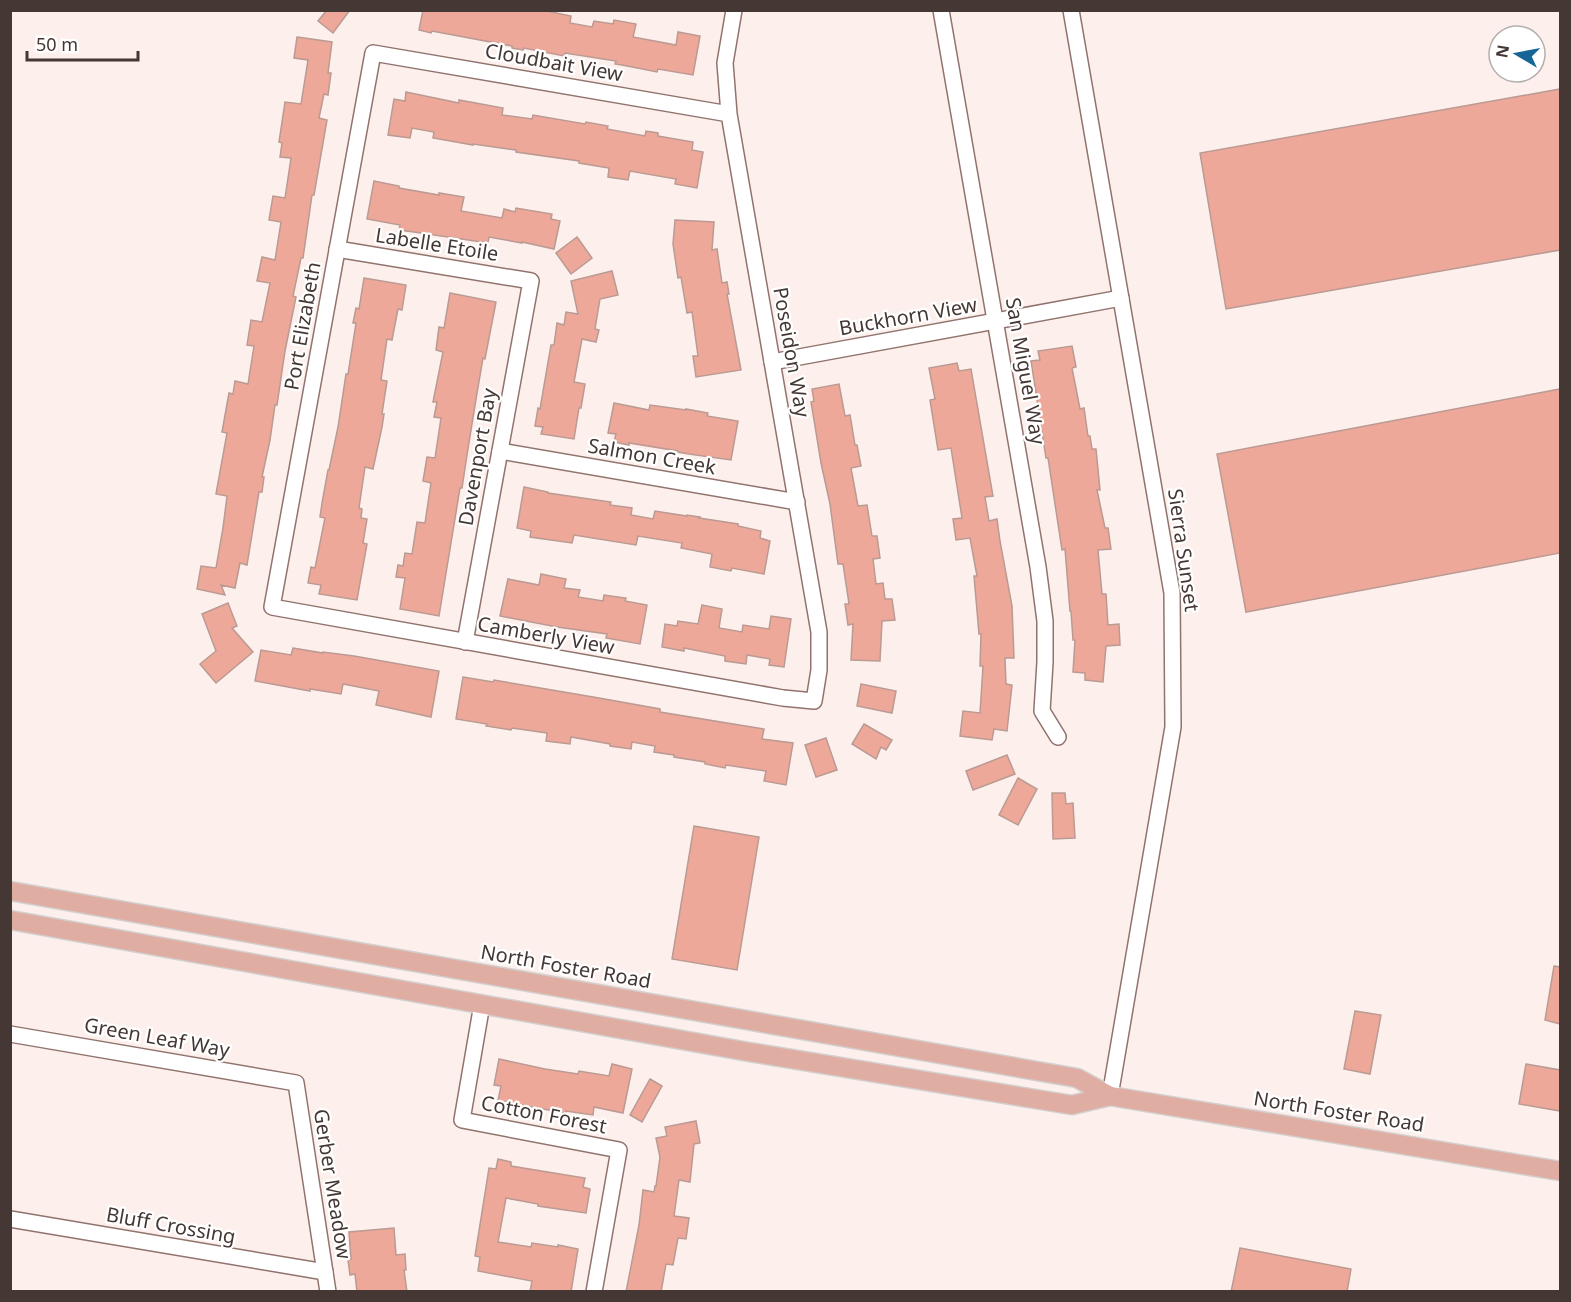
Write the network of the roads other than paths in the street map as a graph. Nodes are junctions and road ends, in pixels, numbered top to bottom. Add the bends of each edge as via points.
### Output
1 (734, 10) edge
2 (941, 10) edge
3 (1071, 10) edge
4 (373, 53) joint
5 (729, 114) junction
6 (337, 249) junction
7 (531, 281) joint
8 (1121, 298) junction
9 (996, 321) junction
10 (772, 362) junction
11 (500, 451) junction
12 (797, 502) junction
13 (272, 607) joint
14 (465, 642) junction
15 (814, 701) joint
16 (1058, 737) dead end
17 (10, 891) edge
18 (10, 920) edge
19 (482, 1004) junction
20 (10, 1034) edge
21 (296, 1083) joint
22 (1110, 1096) junction
23 (1560, 1171) edge
24 (10, 1219) edge
25 (325, 1272) junction
26 (327, 1292) edge
27 (594, 1292) edge

1 - 5 street, Poseidon Way via 725,63
2 - 9 street, San Miguel Way
3 - 8 street, Sierra Sunset
4 - 5 street, Cloudbait View
4 - 6 street, Port Elizabeth
5 - 10 street, Poseidon Way
6 - 7 street, Labelle Etoile
6 - 13 street, Port Elizabeth
7 - 11 street, Davenport Bay
8 - 9 street, Buckhorn View
8 - 22 street, Sierra Sunset via 1172,593 1173,727
9 - 10 street, Buckhorn View
9 - 16 street, San Miguel Way via 1038,567 1044,621 1042,711
10 - 12 street, Poseidon Way
11 - 12 street, Salmon Creek
11 - 14 street, Davenport Bay
12 - 15 street, Poseidon Way via 819,632
13 - 14 street, Camberly View
14 - 15 street, Camberly View
17 - 22 main road, North Foster Road via 1077,1078
18 - 19 main road, North Foster Road
19 - 22 main road, North Foster Road via 1072,1105
19 - 27 street, Cotton Forest via 462,1120 619,1150
20 - 21 street, Green Leaf Way
21 - 25 street, Gerber Meadow
22 - 23 main road, North Foster Road
24 - 25 street, Bluff Crossing
25 - 26 street, Gerber Meadow

